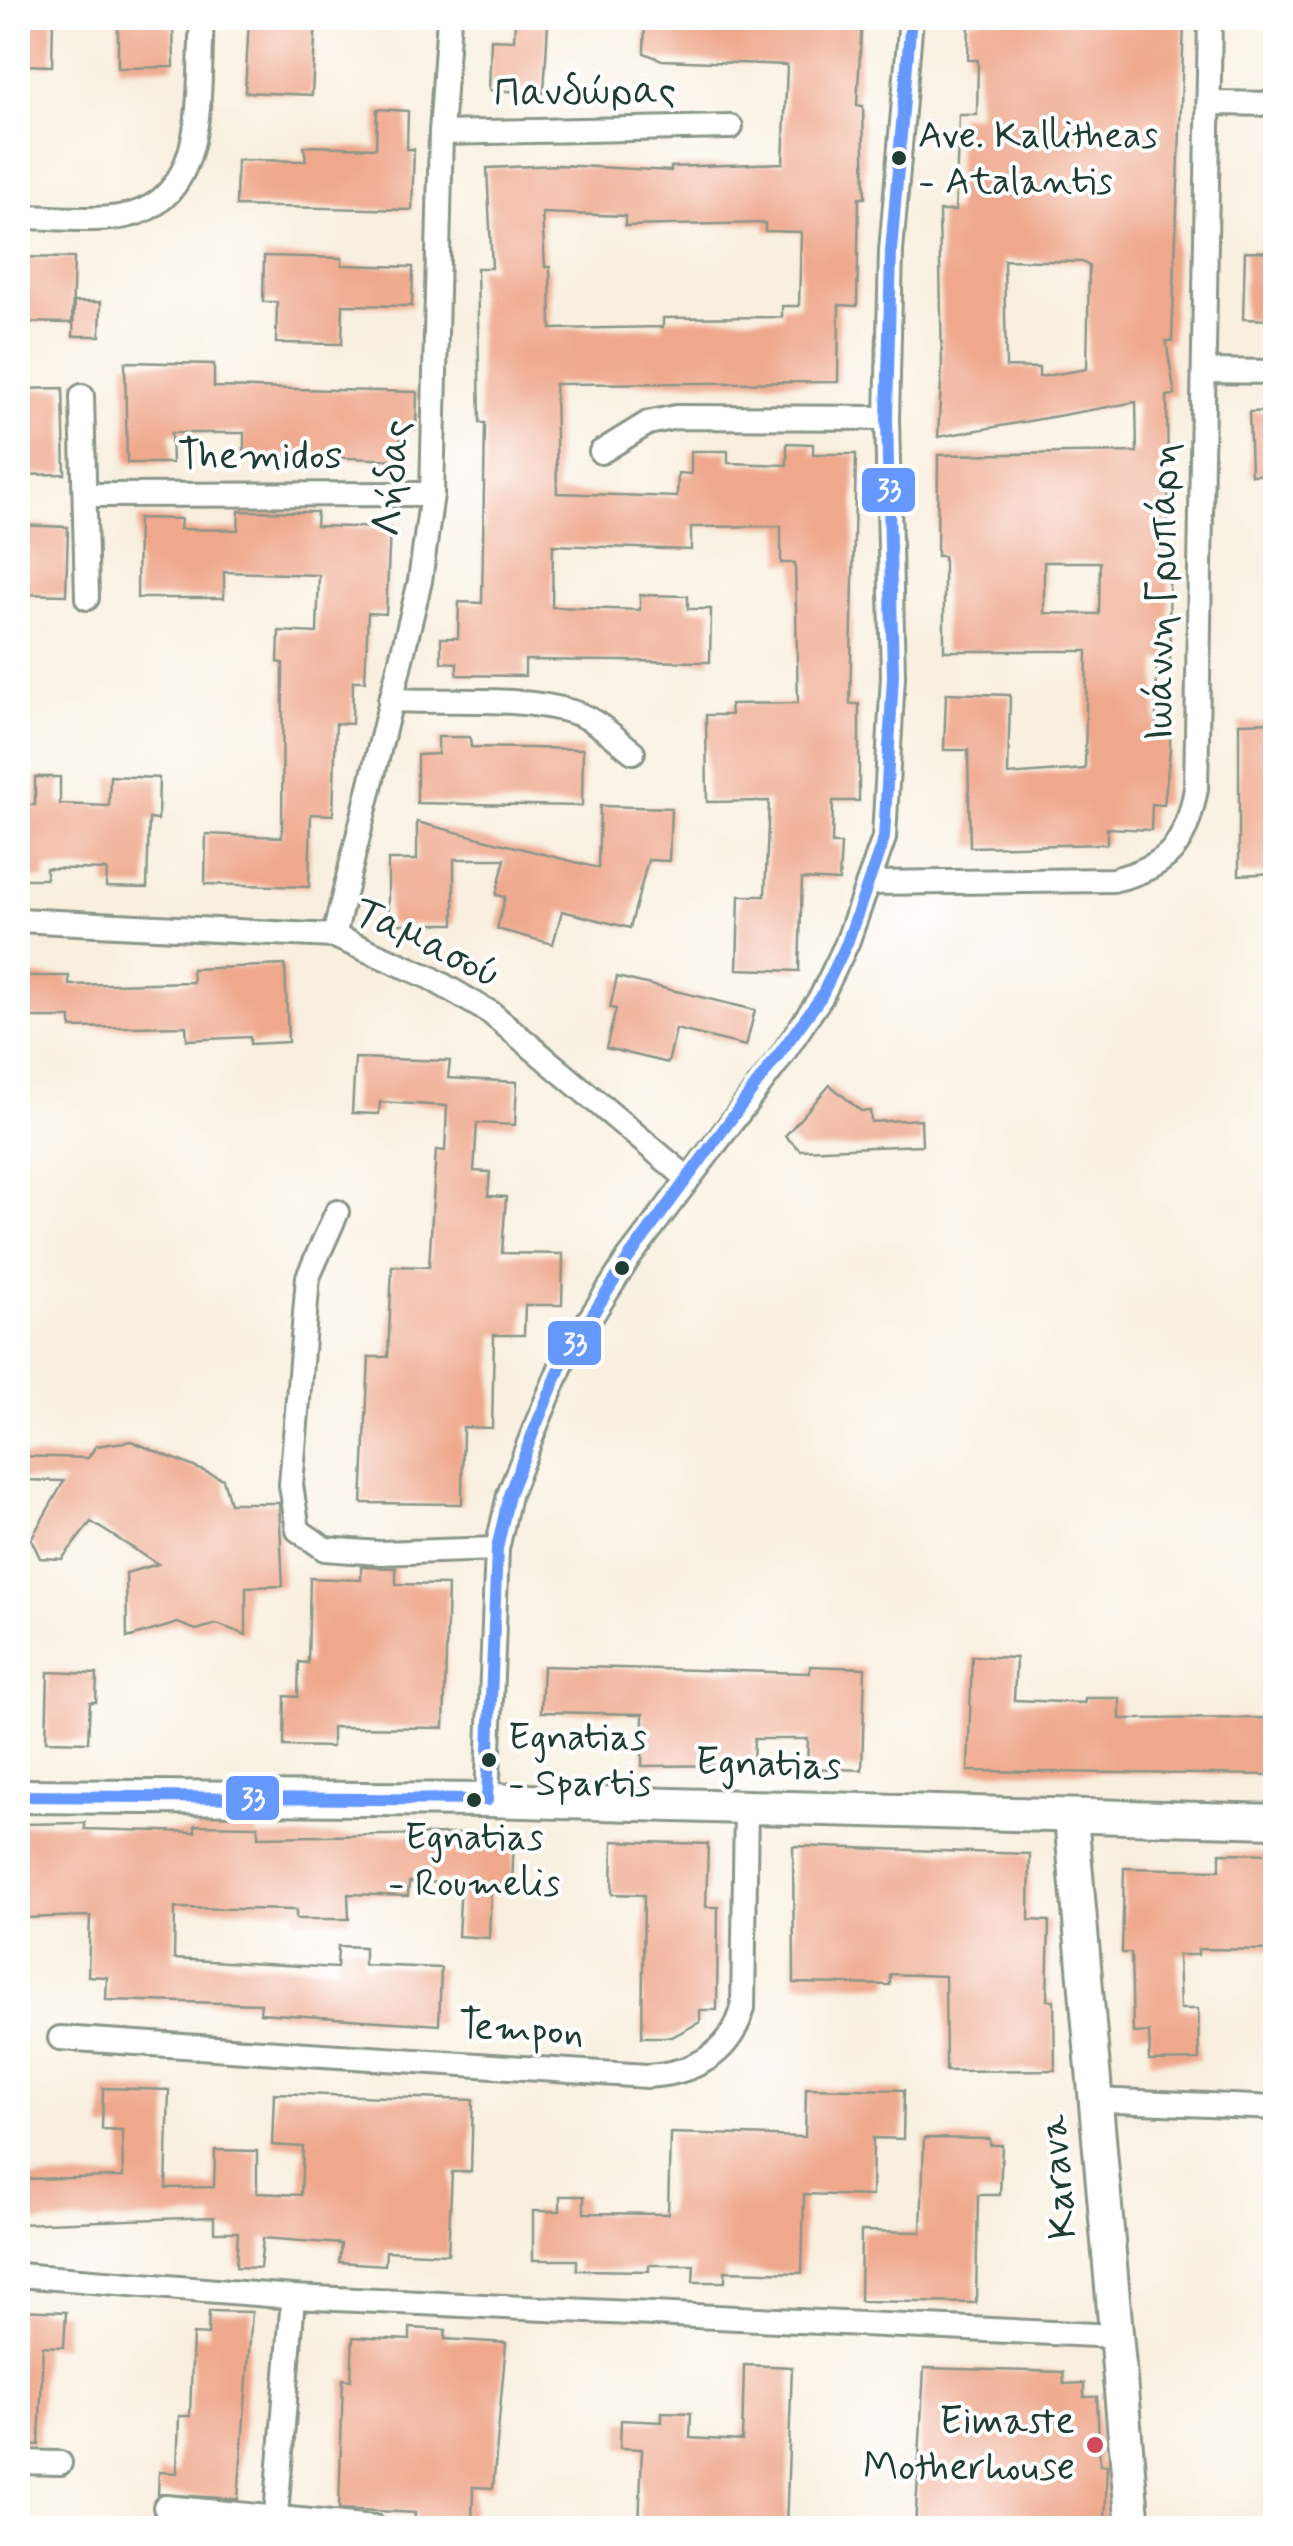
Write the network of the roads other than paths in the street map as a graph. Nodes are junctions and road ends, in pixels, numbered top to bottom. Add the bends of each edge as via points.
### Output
1 (202, 18) edge
2 (449, 18) edge
3 (911, 18) edge
4 (1210, 18) edge
5 (1210, 103) junction
6 (1276, 104) edge
7 (731, 128) dead end
8 (441, 133) junction
9 (18, 216) edge
10 (1204, 371) junction
11 (1276, 372) edge
12 (82, 396) dead end
13 (888, 418) junction
14 (601, 452) dead end
15 (432, 494) junction
16 (88, 495) junction
17 (87, 598) dead end
18 (390, 700) junction
19 (633, 752) dead end
20 (869, 884) junction
21 (18, 920) edge
22 (334, 936) junction
23 (686, 1178) junction
24 (337, 1212) dead end
25 (497, 1549) junction
26 (18, 1796) edge
27 (486, 1800) junction
28 (746, 1806) junction
29 (1070, 1817) junction
30 (1276, 1821) edge
31 (60, 2038) dead end
32 (1095, 2100) junction
33 (1276, 2108) edge
34 (18, 2274) edge
35 (293, 2298) junction
36 (1116, 2336) junction
37 (18, 2462) edge
38 (60, 2464) dead end
39 (165, 2507) dead end
40 (276, 2516) junction
41 (374, 2527) edge
42 (1134, 2528) edge

1 - 9 street via 193,148 182,180 164,201 112,218
2 - 8 street, Λήδας
3 - 13 street via 895,170
4 - 5 street, Ιωάννη Γρυπάρη
5 - 6 street
5 - 10 street, Ιωάννη Γρυπάρη
7 - 8 street, Πανδώρας
8 - 15 street, Λήδας
10 - 11 street
10 - 20 street, Ιωάννη Γρυπάρη via 1196,789 1189,824 1173,852 1148,871 1113,880
12 - 16 street
13 - 14 street via 676,418 633,430
13 - 20 street via 890,784 884,838
15 - 16 street, Themidos
15 - 18 street, Λήδας via 420,582
16 - 17 street
18 - 19 street via 574,713
18 - 22 street, Λήδας
20 - 23 street via 821,997
21 - 22 street, Ταμασού
22 - 23 street, Ταμασού via 429,977 491,1013
23 - 25 street via 564,1361 509,1494
24 - 25 street via 308,1277 291,1485 298,1530 325,1549
25 - 27 street
26 - 27 street, Egnatias
27 - 28 street, Egnatias
28 - 29 street, Egnatias
28 - 31 street, Tempon via 743,2008 724,2046 686,2070 647,2076
29 - 30 street, Egnatias
29 - 32 street, Karava
32 - 33 street
32 - 36 street, Karava
34 - 35 street
35 - 36 street
35 - 40 street
36 - 42 street, Karava
37 - 38 street
39 - 40 street
40 - 41 street

